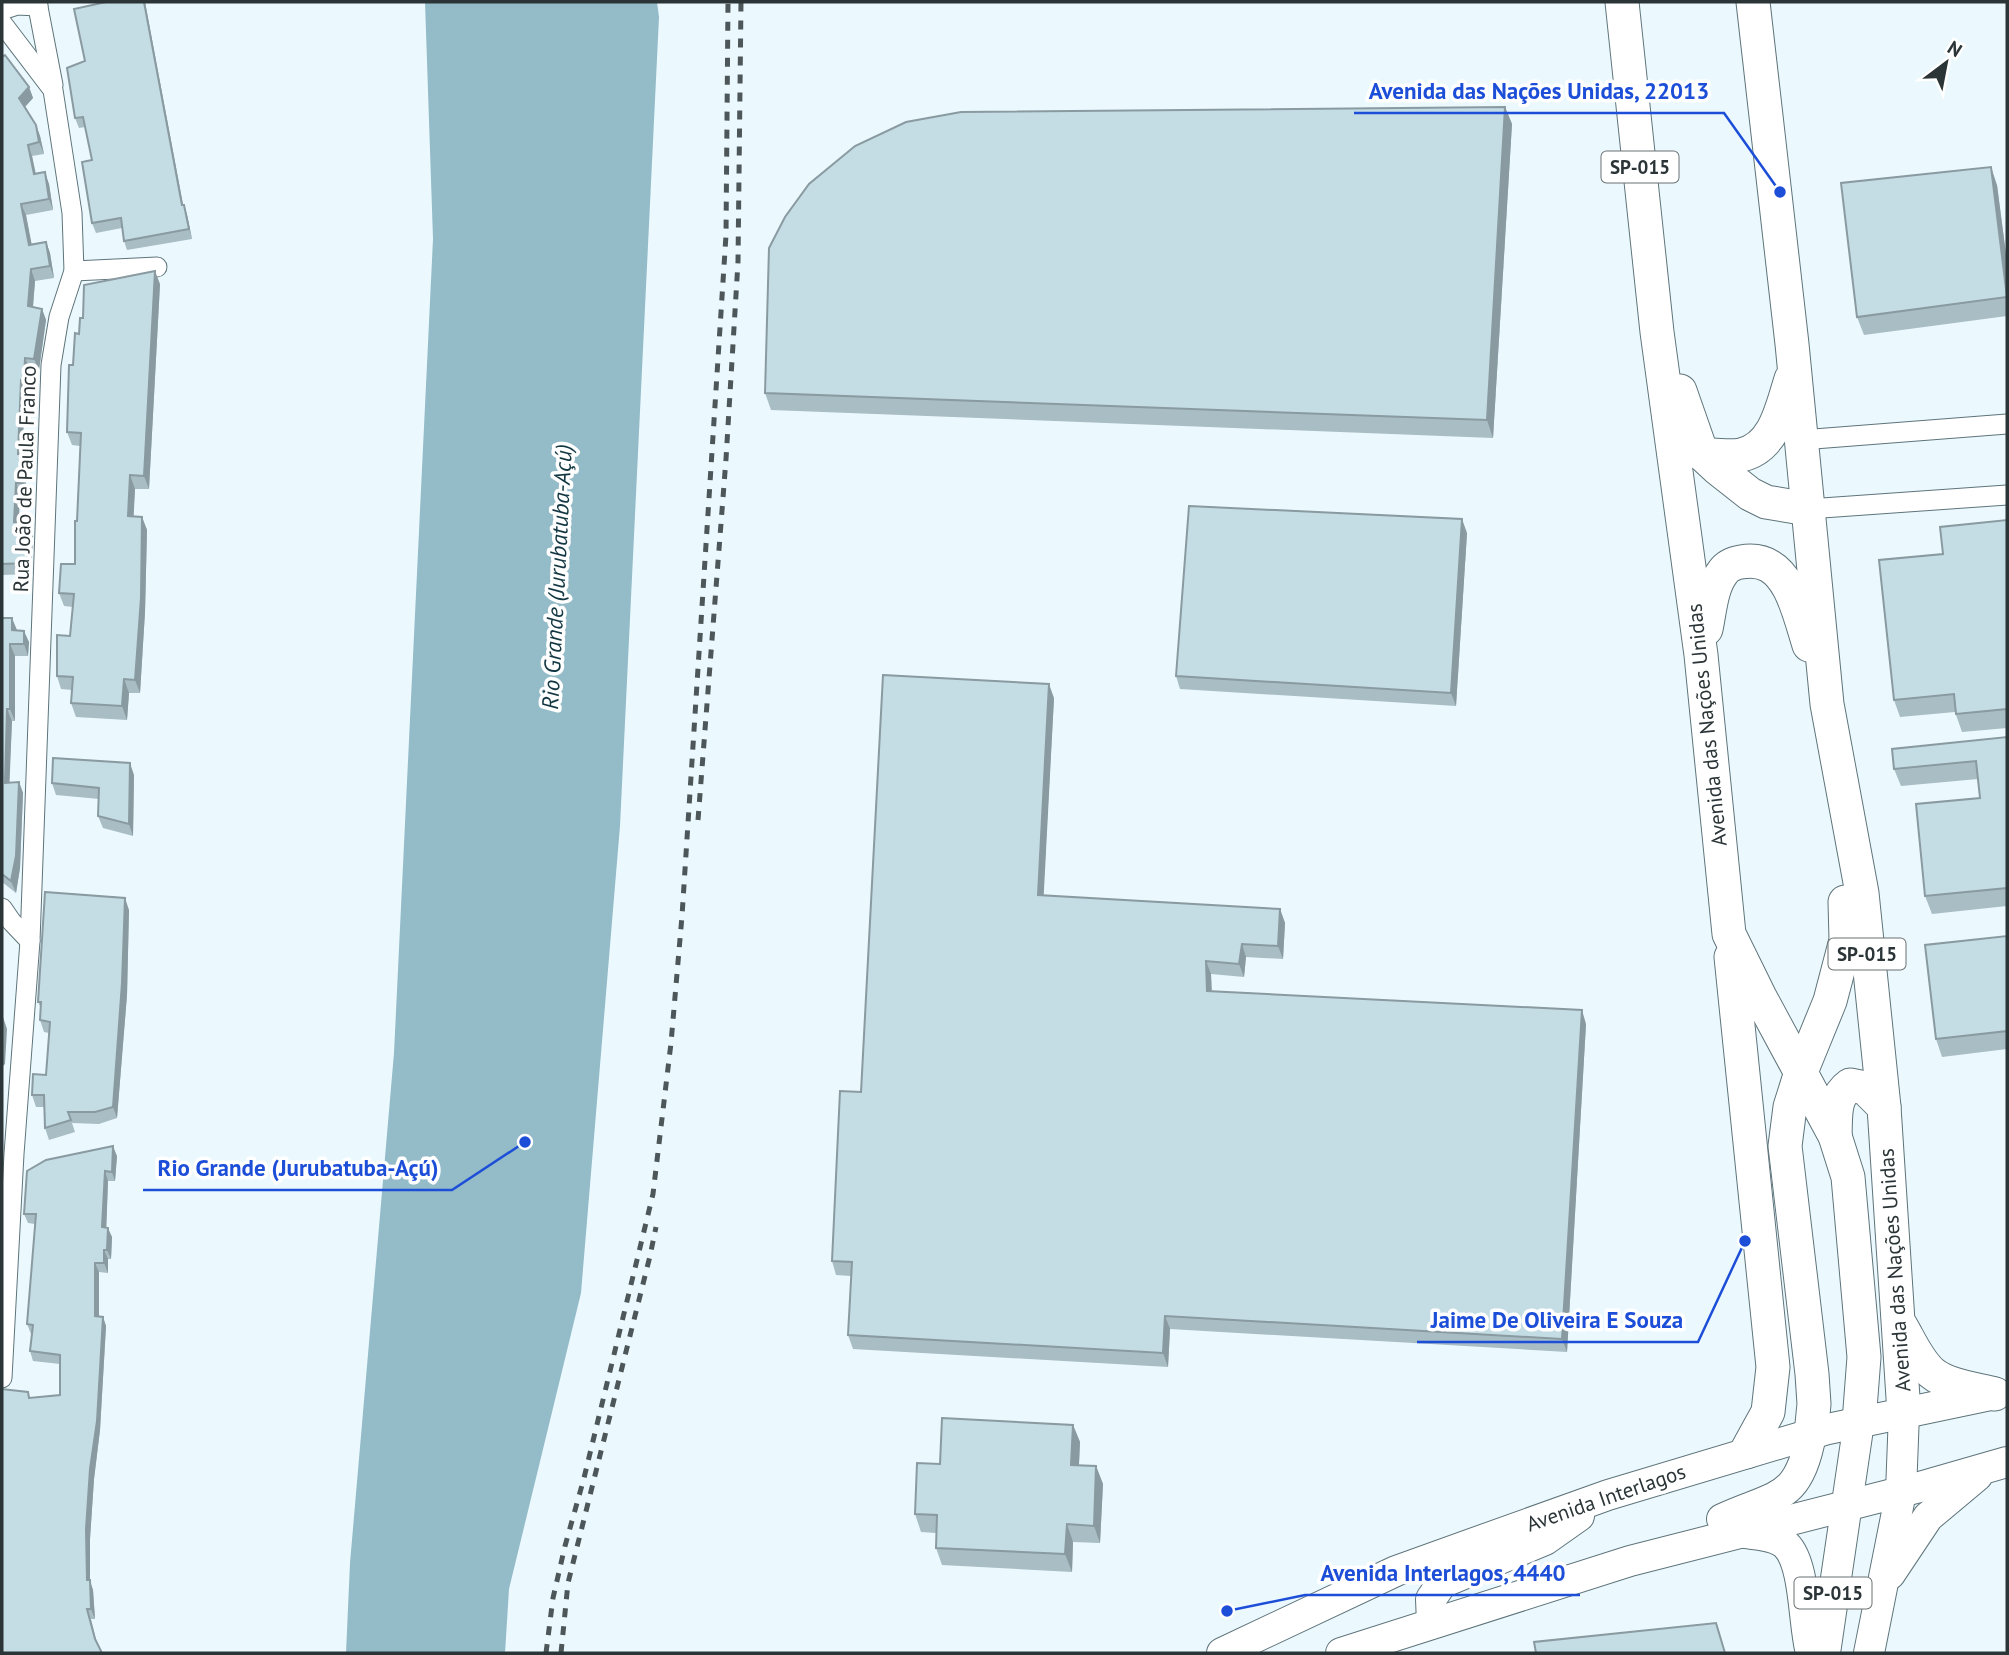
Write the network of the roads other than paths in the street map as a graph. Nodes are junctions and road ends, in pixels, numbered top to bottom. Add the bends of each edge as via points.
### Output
1 (1622, 2) edge
2 (1752, 2) edge
3 (38, 4) edge
4 (2, 10) edge
5 (2, 23) edge
6 (53, 90) junction
7 (157, 267) dead end
8 (74, 271) junction
9 (1657, 332) junction
10 (1794, 368) junction
11 (2007, 424) edge
12 (1801, 440) junction
13 (1702, 454) junction
14 (2007, 495) edge
15 (1808, 509) junction
16 (1701, 655) junction
17 (1827, 704) junction
18 (1844, 802) junction
19 (2, 908) edge
20 (1729, 934) junction
21 (30, 940) junction
22 (1801, 1072) junction
23 (1884, 1107) junction
24 (1835, 1136) junction
25 (14, 1154) junction
26 (2, 1171) edge
27 (1897, 1320) junction
28 (2, 1378) edge
29 (2001, 1393) edge
30 (1904, 1413) junction
31 (1859, 1422) junction
32 (1811, 1434) junction
33 (1746, 1452) junction
34 (1999, 1464) edge
35 (1901, 1492) junction
36 (1608, 1495) junction
37 (1846, 1505) junction
38 (1741, 1532) junction
39 (1630, 1560) junction
40 (1879, 1604) junction
41 (1432, 1623) junction
42 (1222, 1653) edge
43 (1341, 1653) edge
44 (1811, 1653) edge
45 (1825, 1653) edge
46 (1869, 1653) edge

1 - 9 highway, Avenida das Nações Unidas / SP-015
2 - 10 highway, Avenida das Nações Unidas / SP-015
3 - 4 street
3 - 6 street
5 - 6 street, Rua João de Paula Franco
6 - 8 street, Rua João de Paula Franco via 72,213
7 - 8 street
8 - 21 street, Rua João de Paula Franco via 59,317 51,365
9 - 13 highway
9 - 16 highway, Avenida das Nações Unidas / SP-015
10 - 12 highway, Avenida das Nações Unidas / SP-015
10 - 13 highway via 1777,422 1764,442 1740,455
11 - 12 street
12 - 15 highway, Avenida das Nações Unidas / SP-015
13 - 15 highway via 1750,494 1766,502
14 - 15 street
15 - 17 highway, Avenida das Nações Unidas / SP-015
16 - 17 highway via 1714,589 1723,570 1735,563 1764,562 1790,589
16 - 20 highway, Avenida das Nações Unidas / SP-015
17 - 18 highway, Avenida das Nações Unidas / SP-015
18 - 22 highway via 1846,940 1830,1001
18 - 23 highway, Avenida das Nações Unidas / SP-015 via 1862,893
19 - 21 street
20 - 22 highway, Avenida das Nações Unidas / SP-015
20 - 33 highway via 1773,1367 1769,1412
21 - 25 street, Rua João de Paula Franco
22 - 24 highway, Avenida das Nações Unidas / SP-015
22 - 32 highway via 1785,1146 1812,1374
23 - 24 highway via 1865,1088 1850,1085 1838,1099
23 - 27 highway, Avenida das Nações Unidas / SP-015
24 - 31 highway, Avenida das Nações Unidas / SP-015 via 1848,1177 1862,1320
25 - 26 street
25 - 28 street, Rua João de Paula Franco
27 - 29 highway via 1932,1373 1950,1382
27 - 30 highway, Avenida das Nações Unidas / SP-015
29 - 30 main road, Avenida Interlagos
30 - 31 main road, Avenida Interlagos
30 - 35 main road, SP-015
31 - 32 main road, Avenida Interlagos
31 - 37 main road, SP-015
32 - 33 main road, Avenida Interlagos
32 - 39 main road via 1801,1474 1786,1491
33 - 36 main road, Avenida Interlagos
34 - 35 main road
34 - 40 main road via 1928,1517 1893,1567
35 - 37 main road
35 - 40 main road, SP-015
36 - 41 main road via 1545,1540 1443,1583 1431,1599
36 - 42 main road, Avenida Interlagos via 1396,1571
37 - 38 main road
37 - 45 main road, SP-015
38 - 39 main road
38 - 44 main road via 1771,1537 1792,1553
39 - 41 main road
40 - 46 main road, SP-015
41 - 43 main road

